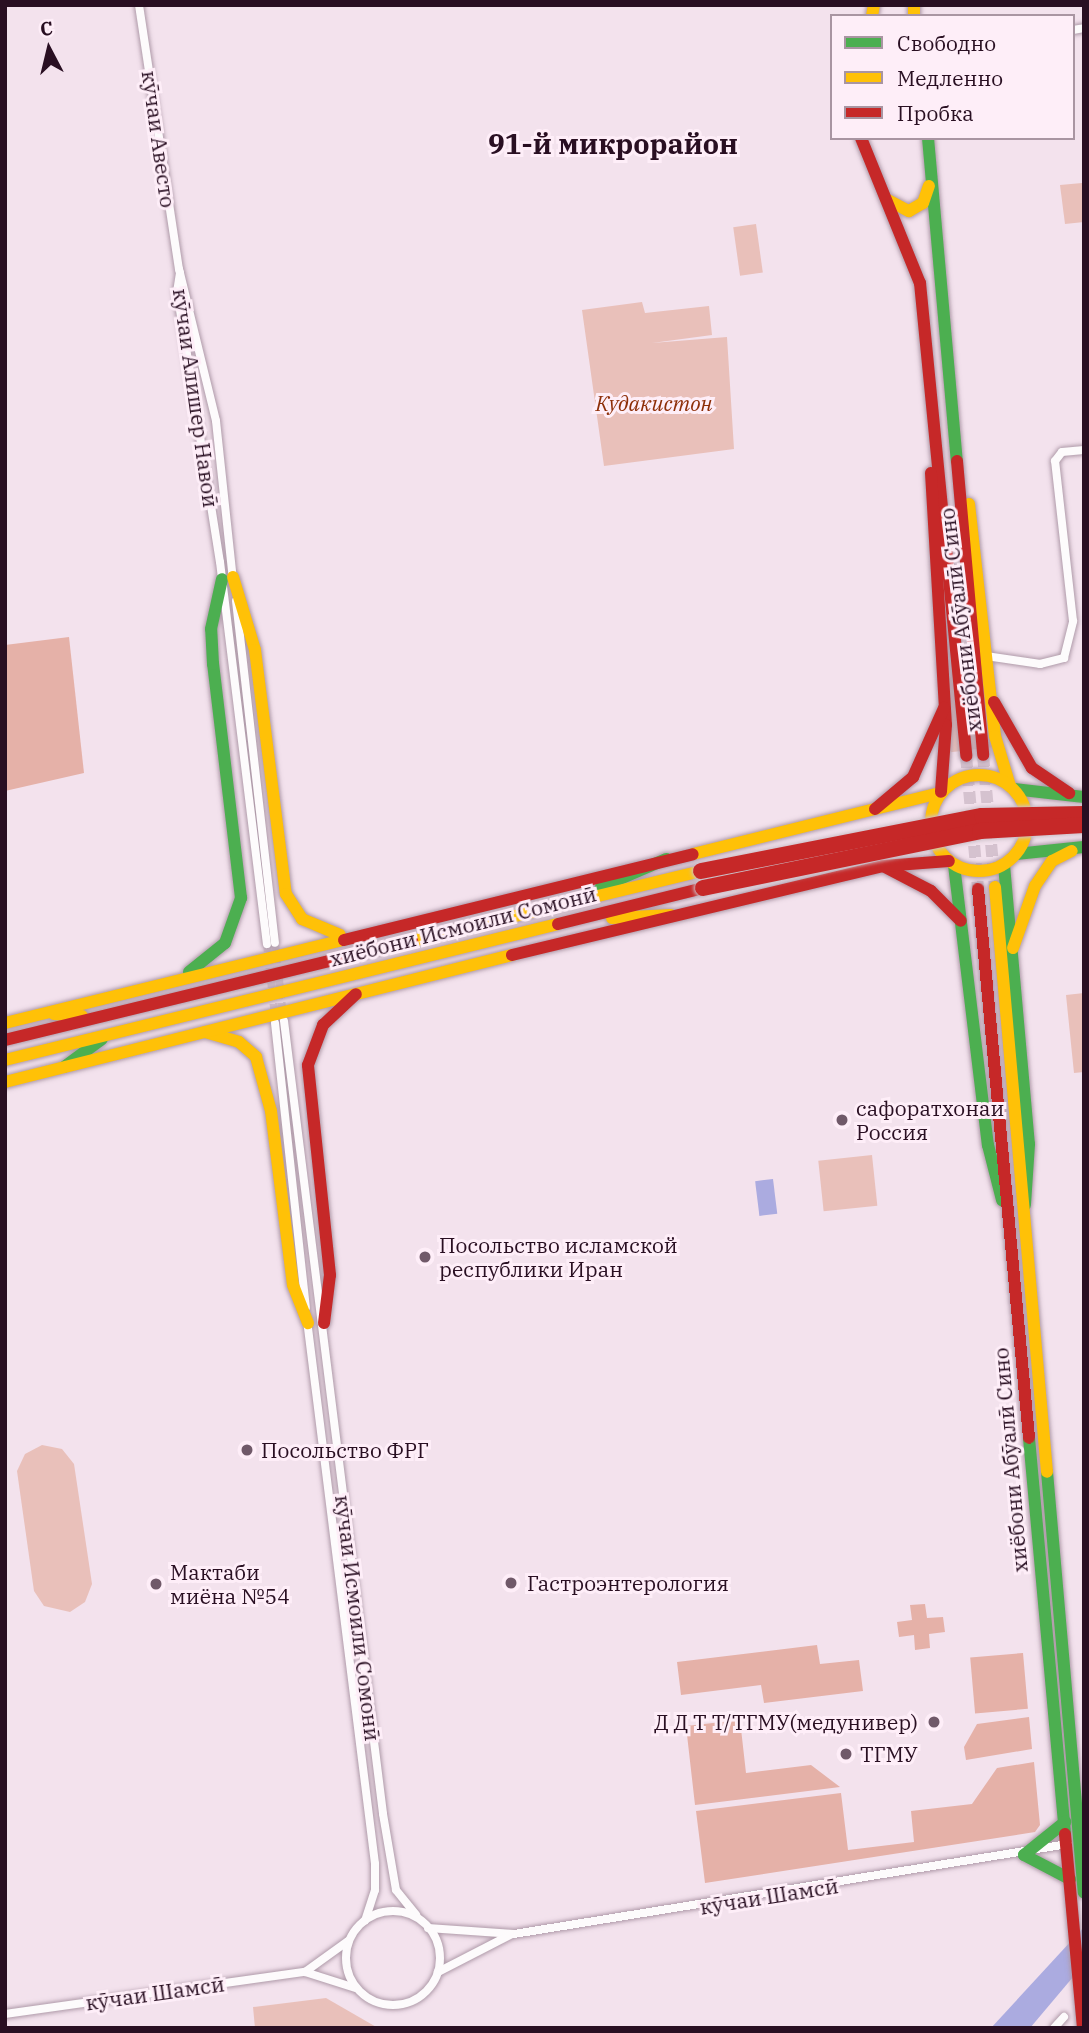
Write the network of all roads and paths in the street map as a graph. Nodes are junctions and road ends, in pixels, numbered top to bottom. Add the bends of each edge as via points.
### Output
1 (139, 5) edge
2 (861, 140) edge
3 (928, 140) edge
4 (931, 180) junction
5 (882, 192) junction
6 (180, 273) junction
7 (217, 431) junction
8 (200, 432) junction
9 (956, 449) junction
10 (1084, 450) edge
11 (935, 452) junction
12 (227, 578) junction
13 (986, 656) junction
14 (991, 695) junction
15 (945, 706) junction
16 (1012, 788) junction
17 (941, 793) junction
18 (1080, 797) edge
19 (872, 812) junction
20 (1084, 814) edge
21 (1084, 825) edge
22 (1083, 846) edge
23 (666, 859) junction
24 (1010, 859) junction
25 (951, 863) junction
26 (883, 866) junction
27 (986, 888) tunnel mouth
28 (566, 903) junction
29 (671, 915) junction
30 (578, 919) junction
31 (961, 921) junction
32 (344, 936) junction
33 (1012, 951) junction
34 (173, 980) junction
35 (358, 993) junction
36 (54, 1014) junction
37 (102, 1016) junction
38 (5, 1023) edge
39 (197, 1031) junction
40 (108, 1035) junction
41 (5, 1040) edge
42 (5, 1060) edge
43 (64, 1067) junction
44 (5, 1082) edge
45 (306, 1200) junction
46 (295, 1201) junction
47 (1016, 1214) junction
48 (316, 1323) junction
49 (341, 1474) junction
50 (326, 1476) junction
51 (1065, 1822) junction
52 (1077, 1841) edge
53 (1024, 1855) junction
54 (1077, 1888) edge
55 (416, 1915) junction
56 (365, 1920) junction
57 (429, 1928) junction
58 (514, 1934) junction
59 (349, 1940) junction
60 (305, 1972) junction
61 (438, 1972) junction
62 (355, 1988) junction
63 (5, 2014) edge
64 (1064, 2017) dead end
65 (1054, 2028) edge
66 (1083, 2028) edge

1 - 6 street, кӯчаи Авесто
2 - 5 main road, хиёбони Абӯалӣ Сино
3 - 4 main road, хиёбони Абӯалӣ Сино
4 - 5 main road via 923,204 909,211 892,207
4 - 9 main road, хиёбони Абӯалӣ Сино
5 - 11 main road, хиёбони Абӯалӣ Сино via 920,283
6 - 7 street, кӯчаи Алишер Навоӣ
6 - 8 street, кӯчаи Алишер Навоӣ via 177,291
7 - 8 street
7 - 12 street, кӯчаи Алишер Навоӣ
8 - 12 street, кӯчаи Алишер Навоӣ
9 - 11 main road, хиёбони Абӯалӣ Сино via 975,755
9 - 13 main road, хиёбони Абӯалӣ Сино
10 - 13 street via 1062,452 1055,461 1073,621 1064,658 1040,664
11 - 15 main road, хиёбони Абӯалӣ Сино via 931,533
12 - 12 street, кӯчаи Алишер Навоӣ via 260,803 271,944 247,806
12 - 32 main road via 255,650 286,894 302,919
12 - 34 main road via 211,629 241,898 225,943
13 - 14 main road, хиёбони Абӯалӣ Сино
14 - 16 main road, хиёбони Абӯалӣ Сино
14 - 18 main road via 1032,768
15 - 17 main road, хиёбони Абӯалӣ Сино
15 - 19 main road via 913,777
16 - 17 main road via 974,775
16 - 18 main road
16 - 24 main road via 1027,814
17 - 19 main road
17 - 25 main road via 930,829
19 - 23 main road
20 - 28 main road, хиёбони Исмоили Сомонӣ, bridge via 943,822
21 - 30 main road, хиёбони Исмоили Сомонӣ, bridge via 980,831 703,888
22 - 24 main road
22 - 33 main road via 1052,861 1035,886
23 - 28 main road
23 - 32 main road
24 - 25 main road via 979,871
24 - 33 main road
25 - 26 main road
25 - 31 main road
26 - 29 main road
26 - 31 main road via 931,891
27 - 47 main road, хиёбони Абӯалӣ Сино
28 - 37 main road, хиёбони Исмоили Сомонӣ
29 - 30 main road
29 - 35 main road
30 - 40 main road, хиёбони Исмоили Сомонӣ
31 - 47 main road via 988,1145
32 - 34 main road
33 - 47 main road via 1031,1184
34 - 36 main road
35 - 39 main road
35 - 48 main road via 323,1025 308,1065 330,1275
36 - 37 main road
36 - 38 main road
37 - 41 main road, хиёбони Исмоили Сомонӣ
39 - 43 main road
39 - 48 main road via 227,1037 256,1057 271,1111 293,1285
40 - 42 main road, хиёбони Исмоили Сомонӣ
40 - 43 main road
43 - 44 main road
45 - 46 street
45 - 46 street, кӯчаи Исмоили Сомонӣ via 280,1022
45 - 48 street, кӯчаи Исмоили Сомонӣ
46 - 48 street, кӯчаи Исмоили Сомонӣ
47 - 51 main road, хиёбони Абӯалӣ Сино
47 - 52 main road, хиёбони Абӯалӣ Сино
48 - 49 street, кӯчаи Исмоили Сомонӣ
48 - 50 street, кӯчаи Исмоили Сомонӣ
49 - 50 street
49 - 55 street, кӯчаи Исмоили Сомонӣ via 396,1890
50 - 56 street, кӯчаи Исмоили Сомонӣ via 375,1864 375,1890
51 - 52 main road, хиёбони Абӯалӣ Сино
51 - 53 main road
52 - 53 street, кӯчаи Шамсӣ
52 - 54 main road, хиёбони Абӯалӣ Сино
53 - 54 main road
53 - 58 street, кӯчаи Шамсӣ
54 - 66 main road, хиёбони Абӯалӣ Сино
55 - 56 street via 388,1912
55 - 57 street
56 - 59 street, кӯчаи Шамсӣ
57 - 58 street, кӯчаи Шамсӣ
57 - 61 street via 438,1944
58 - 61 street, кӯчаи Шамсӣ
59 - 60 street, кӯчаи Шамсӣ
59 - 62 street via 345,1965
60 - 62 street, кӯчаи Шамсӣ
60 - 63 street, кӯчаи Шамсӣ
61 - 62 street, кӯчаи Шамсӣ via 420,1997 398,2006 374,2002
64 - 65 street

